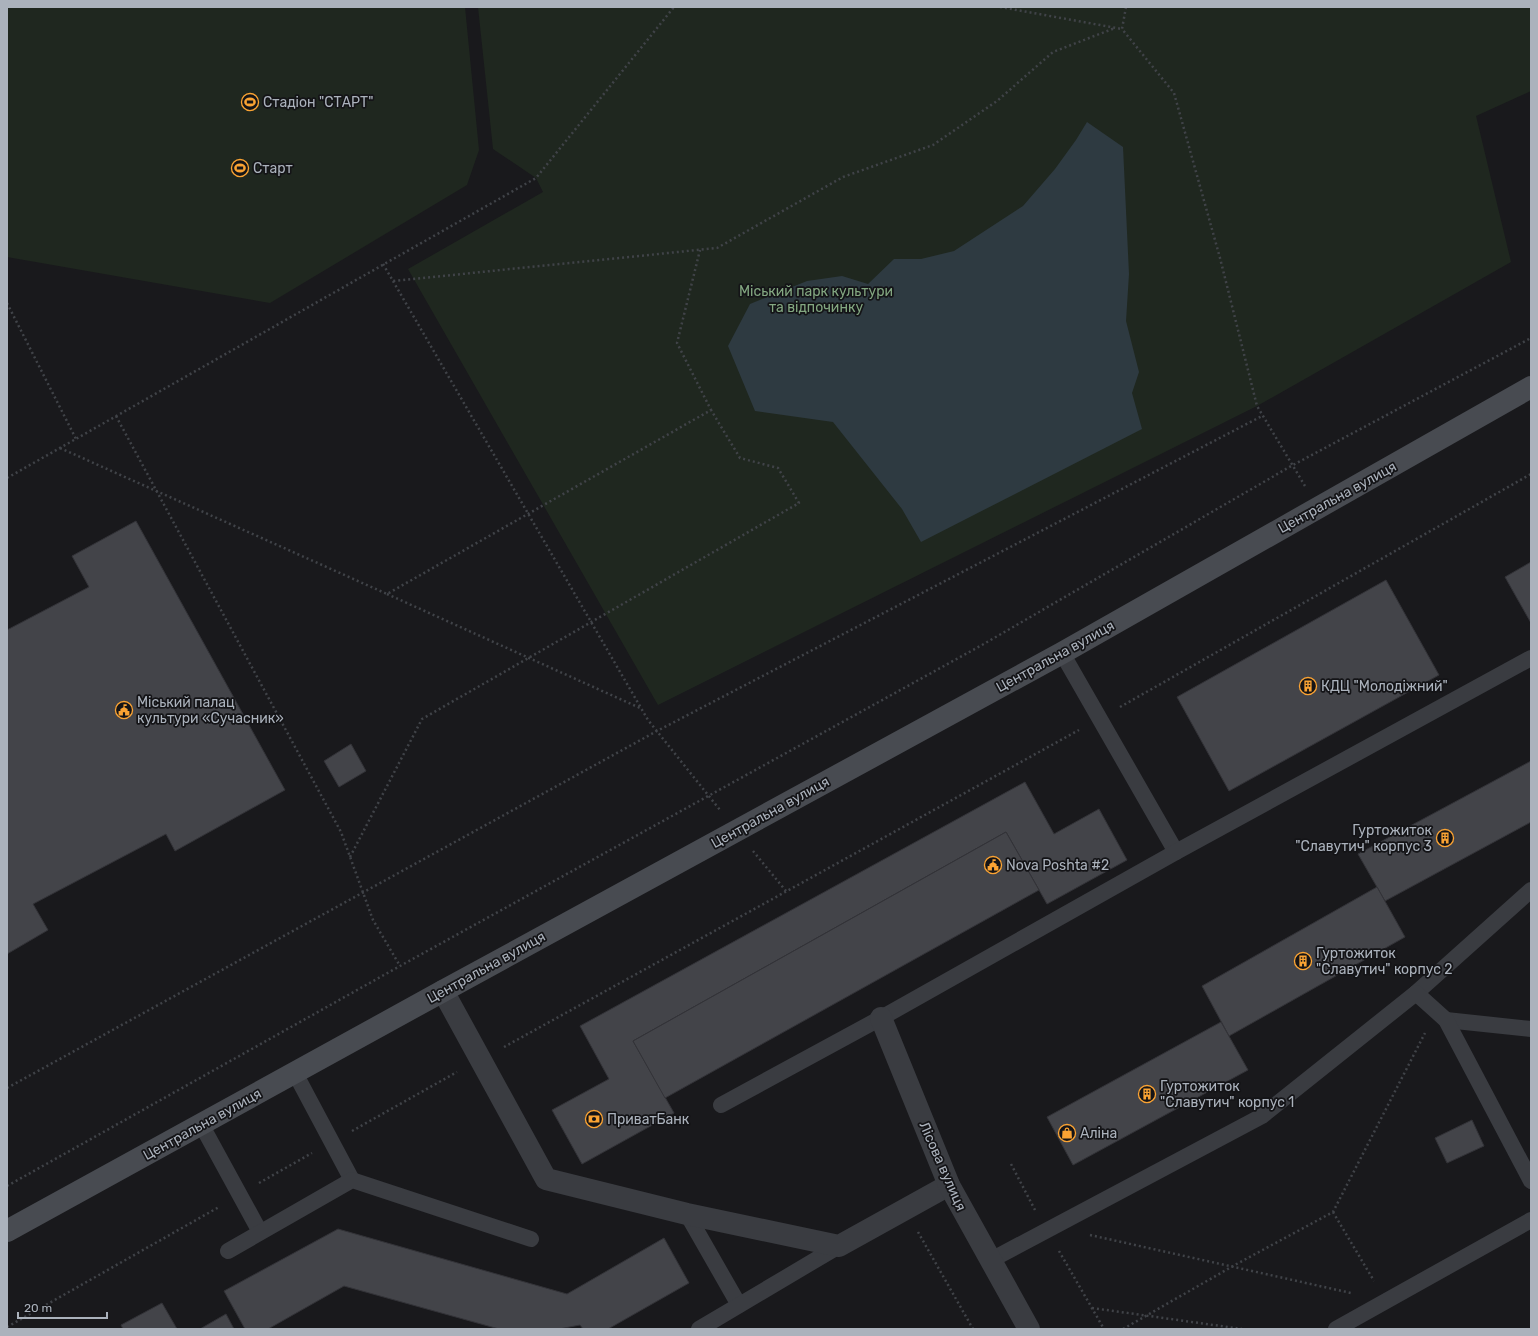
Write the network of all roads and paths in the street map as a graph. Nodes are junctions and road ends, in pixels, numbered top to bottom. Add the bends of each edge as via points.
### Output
1 (674, 7) edge
2 (1000, 7) edge
3 (1126, 7) edge
4 (1116, 28) junction
5 (1122, 28) junction
6 (700, 250) junction
7 (383, 264) junction
8 (393, 281) junction
9 (7, 303) edge
10 (1531, 338) edge
11 (1531, 387) edge
12 (711, 410) junction
13 (116, 416) junction
14 (1262, 416) junction
15 (76, 439) junction
16 (60, 448) junction
17 (1293, 465) junction
18 (1531, 474) edge
19 (7, 478) edge
20 (157, 491) junction
21 (1317, 508) junction
22 (528, 514) junction
23 (387, 594) junction
24 (591, 622) junction
25 (1062, 653) junction
26 (529, 658) junction
27 (1531, 658) edge
28 (640, 708) junction
29 (1100, 718) junction
30 (657, 731) junction
31 (709, 796) junction
32 (736, 830) junction
33 (1176, 852) junction
34 (350, 857) junction
35 (1531, 890) edge
36 (786, 891) junction
37 (363, 892) junction
38 (400, 966) junction
39 (443, 991) junction
40 (1416, 993) junction
41 (1441, 1016) junction
42 (881, 1018) junction
43 (1531, 1029) edge
44 (480, 1060) junction
45 (295, 1073) junction
46 (7, 1088) edge
47 (721, 1105) dead end
48 (202, 1124) junction
49 (332, 1142) junction
50 (352, 1180) junction
51 (1531, 1181) edge
52 (949, 1185) junction
53 (7, 1186) edge
54 (240, 1195) junction
55 (906, 1210) junction
56 (1333, 1212) junction
57 (688, 1214) junction
58 (1531, 1220) edge
59 (1053, 1226) junction
60 (7, 1231) edge
61 (260, 1232) junction
62 (531, 1239) dead end
63 (839, 1246) junction
64 (228, 1250) dead end
65 (991, 1260) junction
66 (1233, 1266) junction
67 (1386, 1301) junction
68 (740, 1306) junction
69 (1092, 1308) dead end
70 (1148, 1315) junction
71 (7, 1327) edge
72 (699, 1329) edge
73 (972, 1329) edge
74 (1029, 1329) edge
75 (1123, 1329) edge
76 (1242, 1329) edge
77 (1336, 1329) edge

1 - 7 path via 536,178
2 - 4 path
3 - 5 path
4 - 5 path
4 - 6 path via 1053,52 997,101 933,145 843,177 717,248
5 - 14 path via 1174,93 1220,258 1257,406
6 - 8 path
6 - 12 path via 677,343
7 - 8 path
7 - 13 path
8 - 22 path
9 - 15 path
10 - 17 path
11 - 21 street, Центральна вулиця
12 - 22 path
12 - 24 path via 740,458 778,468 799,503
13 - 15 path
13 - 20 path
14 - 17 path
14 - 30 path
15 - 16 path
16 - 19 path
16 - 20 path
17 - 21 path
17 - 31 path via 982,645
18 - 29 path
20 - 23 path
20 - 34 path via 341,832
21 - 25 street, Центральна вулиця
22 - 23 path
22 - 24 path
23 - 26 path
24 - 26 path
24 - 28 path
25 - 29 lane
25 - 32 street, Центральна вулиця
26 - 28 path
26 - 34 path via 422,720
27 - 33 lane
28 - 30 path
29 - 33 lane
29 - 36 path
30 - 31 path
30 - 37 path
31 - 32 path
31 - 38 path
32 - 36 path
32 - 39 street, Центральна вулиця
33 - 42 lane
34 - 37 path
35 - 40 lane
36 - 44 path
37 - 38 path via 373,920
37 - 46 path
38 - 53 path
39 - 44 street
39 - 45 street, Центральна вулиця
40 - 41 lane
40 - 59 lane via 1262,1116
41 - 43 lane
41 - 51 lane
41 - 56 path
42 - 47 lane
42 - 52 street, Лісова вулиця
44 - 49 path
44 - 57 street via 546,1179
45 - 48 street, Центральна вулиця
45 - 49 lane
48 - 54 lane
48 - 60 street, Центральна вулиця
49 - 50 lane
49 - 54 path
50 - 61 lane
50 - 62 lane
52 - 55 street
52 - 65 street, Лісова вулиця
54 - 61 lane
54 - 71 path
55 - 63 street
55 - 73 path
56 - 66 path
56 - 67 path
57 - 63 street
57 - 68 lane
58 - 67 lane
59 - 65 lane
59 - 66 path
61 - 64 lane
63 - 68 lane
65 - 74 street, Лісова вулиця
66 - 67 path
66 - 70 path
67 - 77 lane
68 - 72 lane
69 - 70 path
70 - 75 path
70 - 76 path

